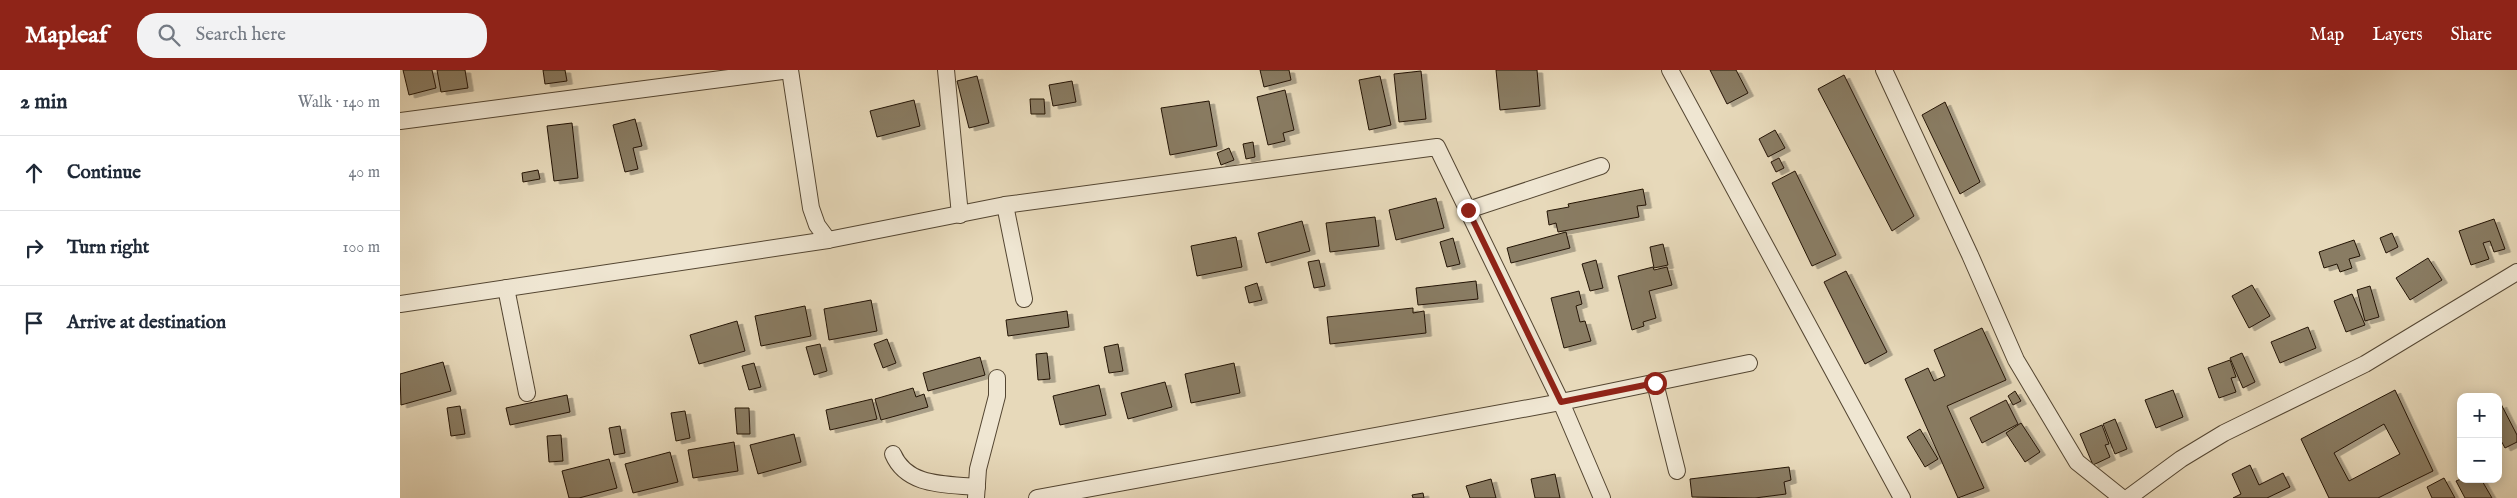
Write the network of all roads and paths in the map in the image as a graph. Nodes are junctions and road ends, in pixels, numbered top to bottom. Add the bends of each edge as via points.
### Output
1 (790, 70) edge
2 (946, 70) edge
3 (1670, 70) edge
4 (1884, 70) edge
5 (400, 121) edge
6 (1601, 166) dead end
7 (1005, 205) junction
8 (1468, 210) junction
9 (960, 215) junction
10 (828, 240) junction
11 (2517, 272) edge
12 (506, 288) junction
13 (1024, 299) dead end
14 (400, 304) edge
15 (1749, 363) dead end
16 (997, 378) dead end
17 (1655, 383) junction
18 (527, 393) dead end
19 (1561, 402) junction
20 (893, 454) dead end
21 (1677, 471) dead end
22 (976, 493) edge
23 (1038, 498) edge
24 (1602, 498) edge
25 (1902, 498) edge
26 (2122, 498) edge
27 (2128, 498) edge

1 - 5 street
1 - 10 street via 810,208
2 - 9 street
3 - 25 street
4 - 26 street via 2016,360 2077,462
6 - 8 street
7 - 8 street via 1437,147
7 - 9 street
7 - 13 street
8 - 19 street
9 - 10 street
10 - 12 street
11 - 27 street via 2365,364 2207,443
12 - 14 street
12 - 18 street
15 - 17 street
16 - 22 street via 997,396 978,469
17 - 19 street
17 - 21 street
19 - 23 street
19 - 24 street
20 - 22 street via 898,466 913,478

